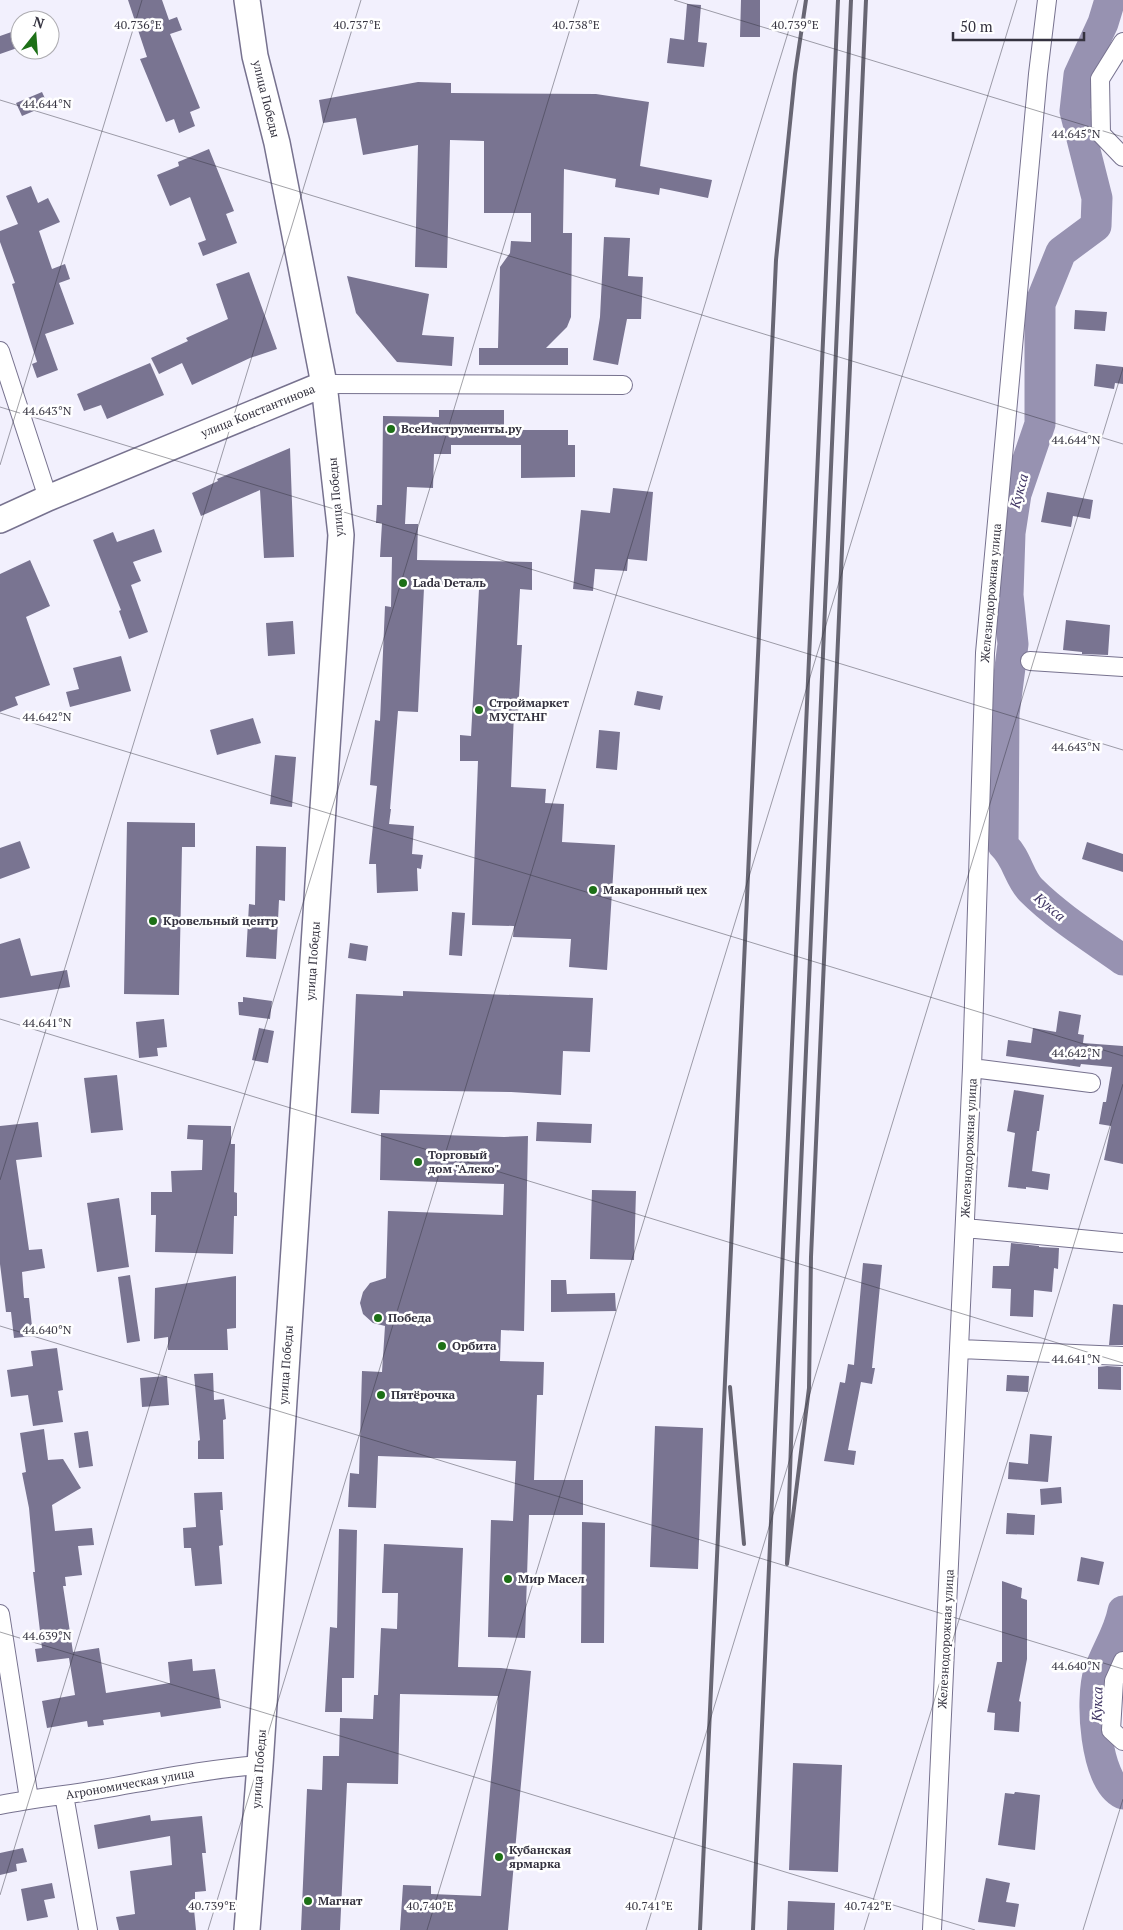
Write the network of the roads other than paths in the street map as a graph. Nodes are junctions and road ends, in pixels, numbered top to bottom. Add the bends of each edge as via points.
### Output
1 (246, 0) edge
2 (1047, 0) edge
3 (1123, 42) edge
4 (1123, 157) edge
5 (0, 350) edge
6 (324, 384) junction
7 (623, 385) dead end
8 (48, 498) junction
9 (0, 520) edge
10 (1030, 661) dead end
11 (1123, 667) edge
12 (972, 1068) junction
13 (1091, 1083) dead end
14 (965, 1228) junction
15 (1123, 1243) edge
16 (960, 1349) junction
17 (1123, 1356) edge
18 (0, 1614) edge
19 (1123, 1661) edge
20 (1123, 1741) edge
21 (260, 1765) junction
22 (64, 1795) junction
23 (29, 1799) junction
24 (0, 1805) edge
25 (88, 1930) edge
26 (247, 1930) edge
27 (932, 1930) edge

1 - 6 street, улица Победы
2 - 12 street, Железнодорожная улица via 1038,74 993,656
3 - 4 street via 1100,79 1101,134
5 - 8 street
6 - 7 street, улица Константинова
6 - 8 street, улица Константинова
6 - 21 street, улица Победы via 341,535
8 - 9 street, улица Константинова
10 - 11 street
12 - 13 street, Железнодорожная улица
12 - 14 street, Железнодорожная улица
14 - 15 street, Железнодорожная улица
14 - 16 street, Железнодорожная улица
16 - 17 street
16 - 27 street, Железнодорожная улица
18 - 23 street
19 - 20 street via 1114,1681 1110,1730
21 - 22 street, Агрономическая улица
21 - 26 street, улица Победы
22 - 23 street, Агрономическая улица
22 - 25 street
23 - 24 street, Агрономическая улица

